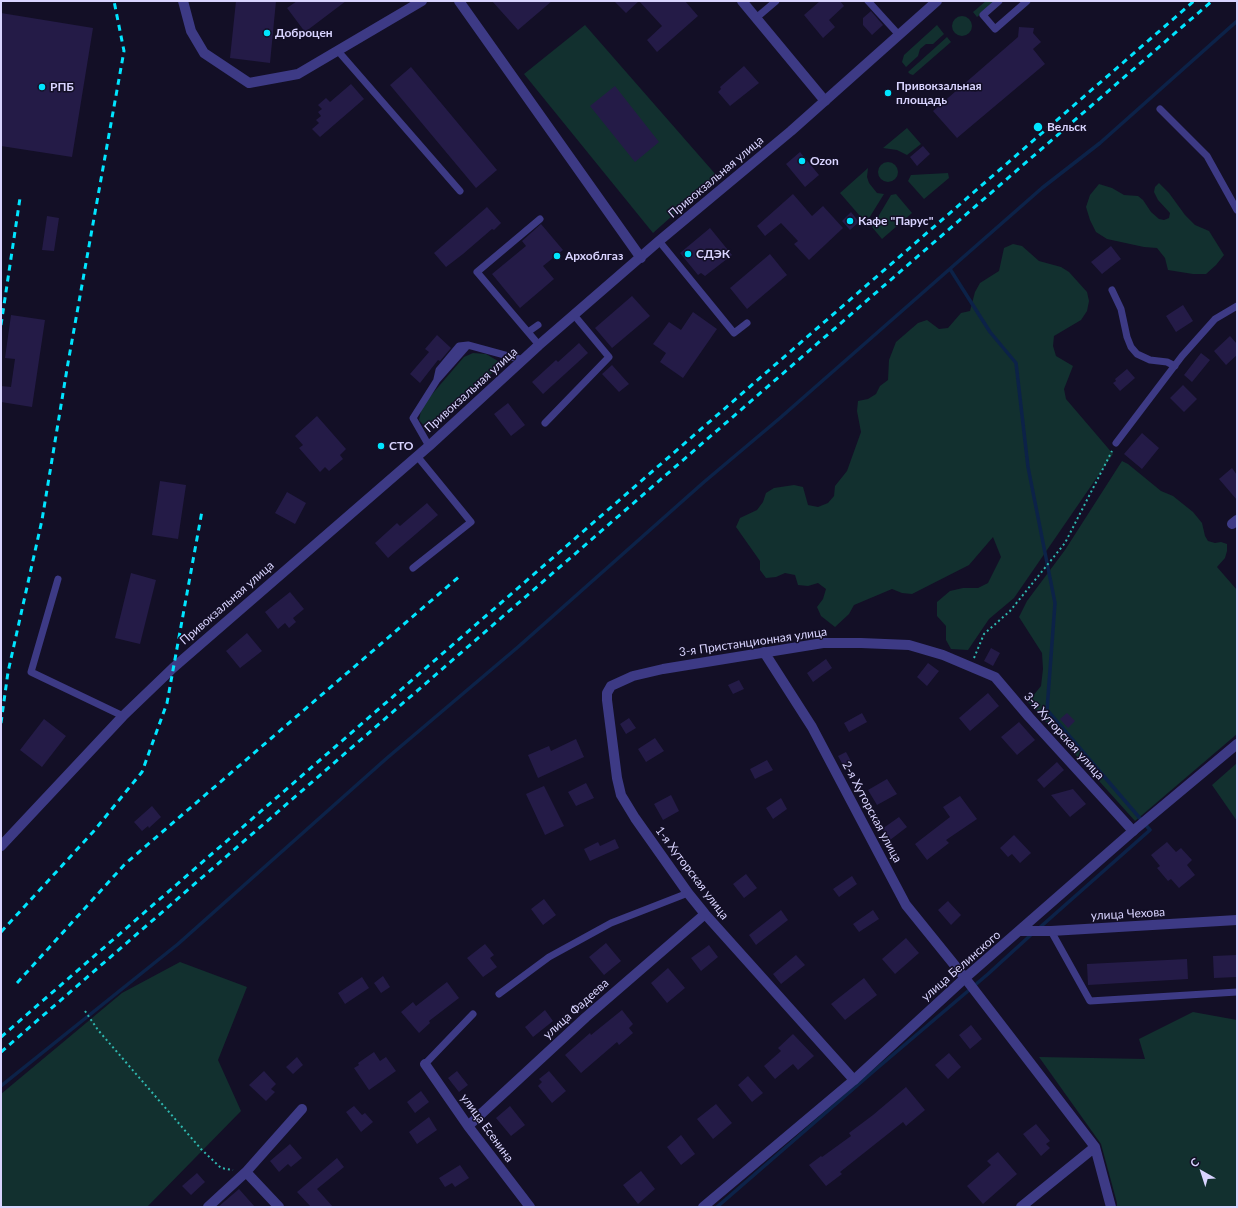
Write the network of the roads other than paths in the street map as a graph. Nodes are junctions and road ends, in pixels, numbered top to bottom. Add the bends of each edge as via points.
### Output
1 (183, 1) edge
2 (422, 1) edge
3 (459, 1) edge
4 (742, 1) edge
5 (776, 1) edge
6 (868, 1) edge
7 (937, 1) edge
8 (999, 1) edge
9 (1027, 1) edge
10 (756, 18) junction
11 (899, 35) junction
12 (338, 51) junction
13 (825, 101) junction
14 (1160, 109) dead end
15 (460, 191) dead end
16 (1237, 210) edge
17 (540, 219) dead end
18 (659, 241) junction
19 (641, 258) junction
20 (1112, 290) dead end
21 (1237, 306) edge
22 (574, 315) junction
23 (747, 323) dead end
24 (538, 326) dead end
25 (528, 332) junction
26 (539, 345) junction
27 (523, 360) junction
28 (1175, 366) junction
29 (545, 422) dead end
30 (1116, 443) road end
31 (429, 446) junction
32 (417, 456) junction
33 (413, 568) dead end
34 (58, 579) dead end
35 (764, 652) junction
36 (971, 666) joint
37 (611, 686) joint
38 (123, 716) junction
39 (1237, 744) edge
40 (1133, 831) junction
41 (1, 846) edge
42 (688, 893) junction
43 (705, 914) junction
44 (1237, 920) edge
45 (1020, 931) junction
46 (1051, 931) junction
47 (965, 978) junction
48 (1237, 992) edge
49 (498, 994) dead end
50 (473, 1014) dead end
51 (425, 1064) joint
52 (854, 1080) junction
53 (302, 1109) dead end
54 (468, 1126) junction
55 (1095, 1147) junction
56 (246, 1172) junction
57 (208, 1207) edge
58 (279, 1207) edge
59 (530, 1207) edge
60 (703, 1207) edge
61 (1021, 1207) edge
62 (1111, 1207) edge

1 - 12 street via 190,31 204,53 248,83 298,74
2 - 12 street
3 - 19 street
4 - 10 street
5 - 10 lane
6 - 11 lane
7 - 11 street, Привокзальная улица
8 - 9 lane via 983,15 996,29
10 - 13 street
11 - 13 street, Привокзальная улица
12 - 15 lane
13 - 18 street, Привокзальная улица
14 - 16 lane via 1207,156
17 - 25 lane via 477,272
18 - 19 street, Привокзальная улица
18 - 23 lane via 734,333
19 - 22 street, Привокзальная улица
20 - 28 lane via 1127,336 1137,354
21 - 28 lane via 1215,319
22 - 26 street, Привокзальная улица
22 - 29 lane via 609,356
24 - 25 lane
25 - 26 lane
26 - 27 street, Привокзальная улица
27 - 31 street, Привокзальная улица
27 - 31 lane via 468,346 437,380 413,418
28 - 30 lane
31 - 32 street, Привокзальная улица
32 - 33 lane via 471,522
32 - 38 street, Привокзальная улица via 173,668
34 - 38 lane via 31,672
35 - 36 street, 3-я Пристанционная улица via 823,643 909,645
35 - 37 street, 3-я Пристанционная улица via 662,669 633,676
35 - 47 street, 2-я Хуторская улица via 812,727 906,905
36 - 40 street, 3-я Хуторская улица via 995,677 1028,717
37 - 42 street, 1-я Хуторская улица via 607,700 621,795
38 - 41 street, Привокзальная улица
39 - 40 street, улица Белинского
40 - 45 street, улица Белинского
42 - 43 street, 1-я Хуторская улица
42 - 49 lane via 611,922 549,957
43 - 52 street, 1-я Хуторская улица
43 - 54 street, улица Фадеева via 586,1016
44 - 46 street, улица Чехова
45 - 46 street, улица Чехова
45 - 47 street, улица Белинского
46 - 48 lane via 1090,1001
47 - 52 street, улица Белинского
47 - 55 street, 2-я Хуторская улица
50 - 51 lane
51 - 54 street, улица Есенина
52 - 60 street, улица Белинского
53 - 56 street
54 - 59 street, улица Есенина
55 - 61 street
55 - 62 street
56 - 57 street
56 - 58 street

